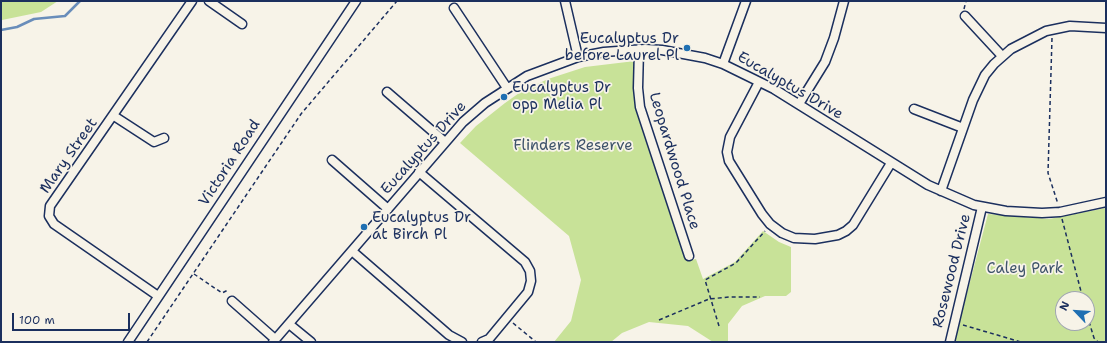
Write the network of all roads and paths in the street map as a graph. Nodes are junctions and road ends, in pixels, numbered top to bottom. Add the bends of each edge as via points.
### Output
1 (192, 1) edge
2 (209, 1) edge
3 (356, 1) edge
4 (396, 1) edge
5 (565, 1) edge
6 (746, 1) edge
7 (844, 1) edge
8 (454, 8) dead end
9 (965, 16) dead end
10 (242, 24) dead end
11 (1106, 28) edge
12 (1052, 38) dead end
13 (639, 50) junction
14 (1002, 56) junction
15 (578, 57) junction
16 (723, 64) junction
17 (760, 82) junction
18 (507, 88) junction
19 (387, 92) dead end
20 (799, 104) junction
21 (914, 109) dead end
22 (114, 116) junction
23 (963, 128) junction
24 (164, 138) dead end
25 (445, 142) junction
26 (332, 160) dead end
27 (891, 162) junction
28 (419, 172) junction
29 (941, 191) junction
30 (1106, 202) edge
31 (982, 207) junction
32 (388, 208) junction
33 (1060, 212) junction
34 (770, 224) junction
35 (352, 251) junction
36 (689, 256) dead end
37 (194, 274) junction
38 (1081, 291) edge
39 (158, 296) junction
40 (760, 297) dead end
41 (709, 299) junction
42 (232, 301) joint
43 (507, 318) junction
44 (659, 320) dead end
45 (289, 324) junction
46 (963, 325) dead end
47 (719, 326) dead end
48 (1092, 331) edge
49 (274, 340) edge
50 (128, 342) edge
51 (147, 342) edge
52 (311, 342) edge
53 (462, 342) edge
54 (482, 342) edge
55 (536, 342) edge
56 (950, 342) edge
57 (1021, 342) edge
58 (1098, 342) edge

1 - 22 street, Mary Street
2 - 10 street
3 - 39 street, Victoria Road
4 - 37 path via 301,114
5 - 15 street
6 - 16 street
7 - 20 street via 836,32 824,62
8 - 18 street
9 - 14 street
11 - 14 street via 1082,25 1057,28 1022,42
12 - 33 path via 1048,173
13 - 15 street, Eucalyptus Drive via 604,52
13 - 16 street, Eucalyptus Drive via 674,52
13 - 36 street, Leopardwood Place via 640,108
14 - 23 street via 982,81
15 - 18 street, Eucalyptus Drive via 543,69
16 - 17 street, Eucalyptus Drive
17 - 20 street, Eucalyptus Drive
17 - 34 street via 733,128 728,152 732,169
18 - 25 street, Eucalyptus Drive via 463,122
19 - 25 street
20 - 27 street, Eucalyptus Drive
21 - 23 street
22 - 24 street via 154,142
22 - 39 street, Mary Street via 50,206 49,216 54,224
23 - 29 street
25 - 28 street, Eucalyptus Drive
26 - 32 street
27 - 29 street, Eucalyptus Drive
27 - 34 street via 853,225 846,232 803,239 782,233
28 - 32 street, Eucalyptus Drive
28 - 43 street via 525,262 530,271 531,281 528,292
29 - 31 street, Eucalyptus Drive
30 - 33 street, Eucalyptus Drive
31 - 33 street, Eucalyptus Drive via 1022,213
31 - 56 street, Rosewood Drive
32 - 35 street, Eucalyptus Drive
33 - 38 path
34 - 41 path via 736,263 705,280
35 - 45 street, Eucalyptus Drive
35 - 53 street via 449,335
37 - 42 path via 222,293 226,291
37 - 51 path
39 - 50 street, Victoria Road
40 - 41 path
41 - 44 path
41 - 47 path
42 - 49 street
43 - 54 street via 489,339
43 - 55 path
45 - 49 street, Eucalyptus Drive
45 - 52 street
46 - 57 path
48 - 58 path

